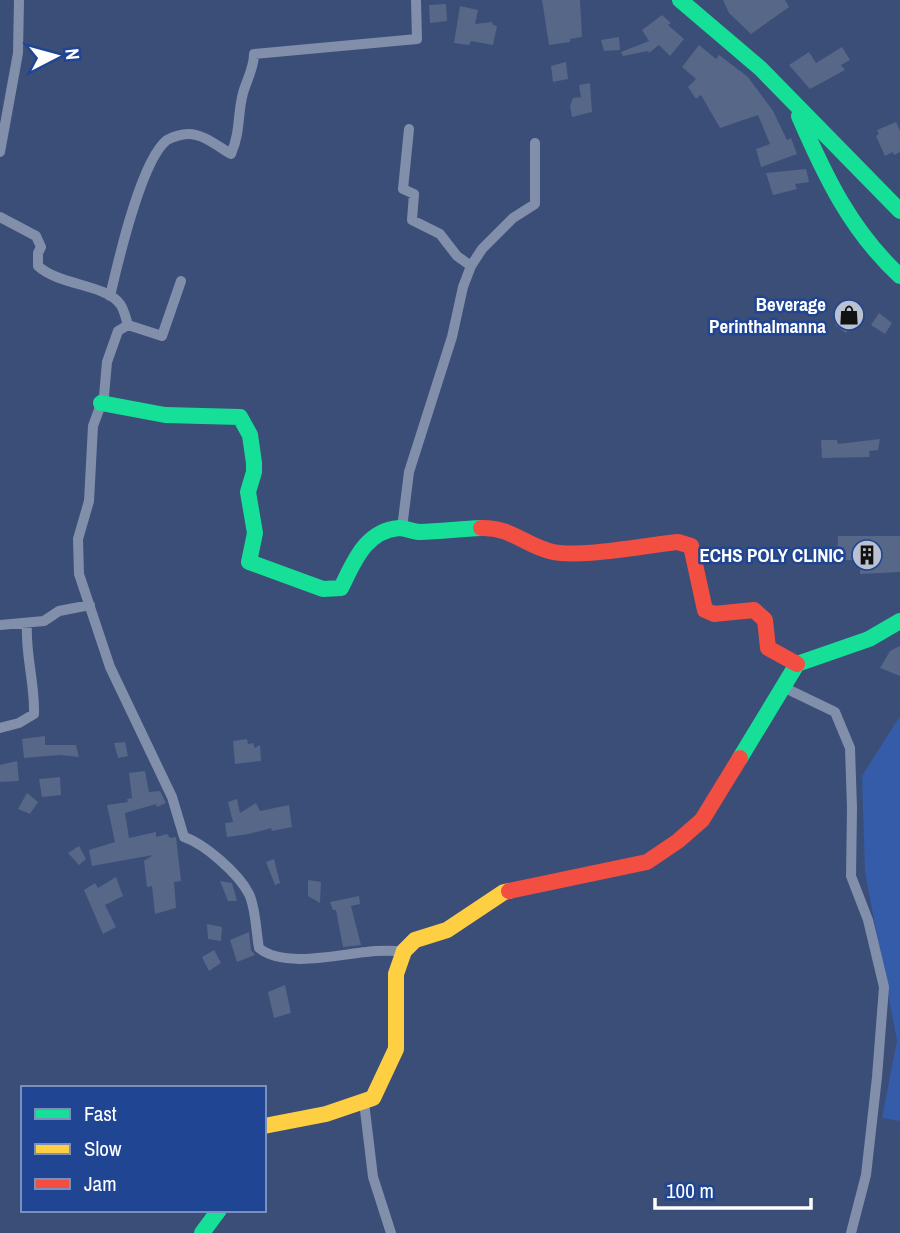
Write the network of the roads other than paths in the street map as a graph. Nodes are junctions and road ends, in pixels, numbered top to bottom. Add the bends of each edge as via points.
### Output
1 (19, 0) edge
2 (416, 0) edge
3 (680, 0) edge
4 (795, 105) junction
5 (409, 129) dead end
6 (535, 143) dead end
7 (0, 152) edge
8 (900, 211) edge
9 (0, 217) edge
10 (471, 266) junction
11 (900, 276) edge
12 (181, 281) dead end
13 (110, 296) junction
14 (128, 325) junction
15 (101, 402) junction
16 (402, 528) junction
17 (90, 605) junction
18 (900, 621) edge
19 (27, 623) junction
20 (0, 625) edge
21 (797, 664) junction
22 (783, 687) junction
23 (0, 728) edge
24 (404, 951) junction
25 (364, 1102) junction
26 (266, 1125) edge
27 (218, 1212) edge
28 (202, 1233) edge
29 (391, 1233) edge
30 (851, 1233) edge

1 - 7 street via 18,53
2 - 13 street via 417,39 254,54 231,154 202,136 186,134 168,139 157,152 142,183
3 - 4 main road via 761,69
4 - 8 main road
4 - 11 main road via 823,171 857,231
5 - 10 street via 403,189 414,194 412,220 440,234
6 - 10 street via 534,204 513,218
9 - 13 street via 36,236 41,247 37,266 48,275
10 - 16 street via 409,472
12 - 14 street via 162,336
13 - 14 street via 120,304
14 - 15 street via 118,331 107,362
15 - 16 main road via 165,415 240,417 250,435 254,463 248,492 255,533 249,562 323,589 341,588 372,537
15 - 17 street via 93,426 89,501 78,539 79,574
16 - 21 main road via 416,532 506,530 552,552 678,542 691,546 705,610 714,614 754,610 765,620 768,648
17 - 19 street
17 - 24 street via 110,667 172,797 184,837 197,841 222,862 250,896 259,948 282,958
18 - 21 main road via 869,639
19 - 20 street
19 - 23 street via 34,714
21 - 22 main road
22 - 24 main road via 702,820 678,841 647,862 504,892 447,930 415,940
22 - 30 street via 835,712 850,748 851,876 868,920 884,987 866,1175
24 - 25 main road via 397,974 396,1049 373,1098
25 - 26 main road
25 - 29 street via 373,1177
27 - 28 main road

